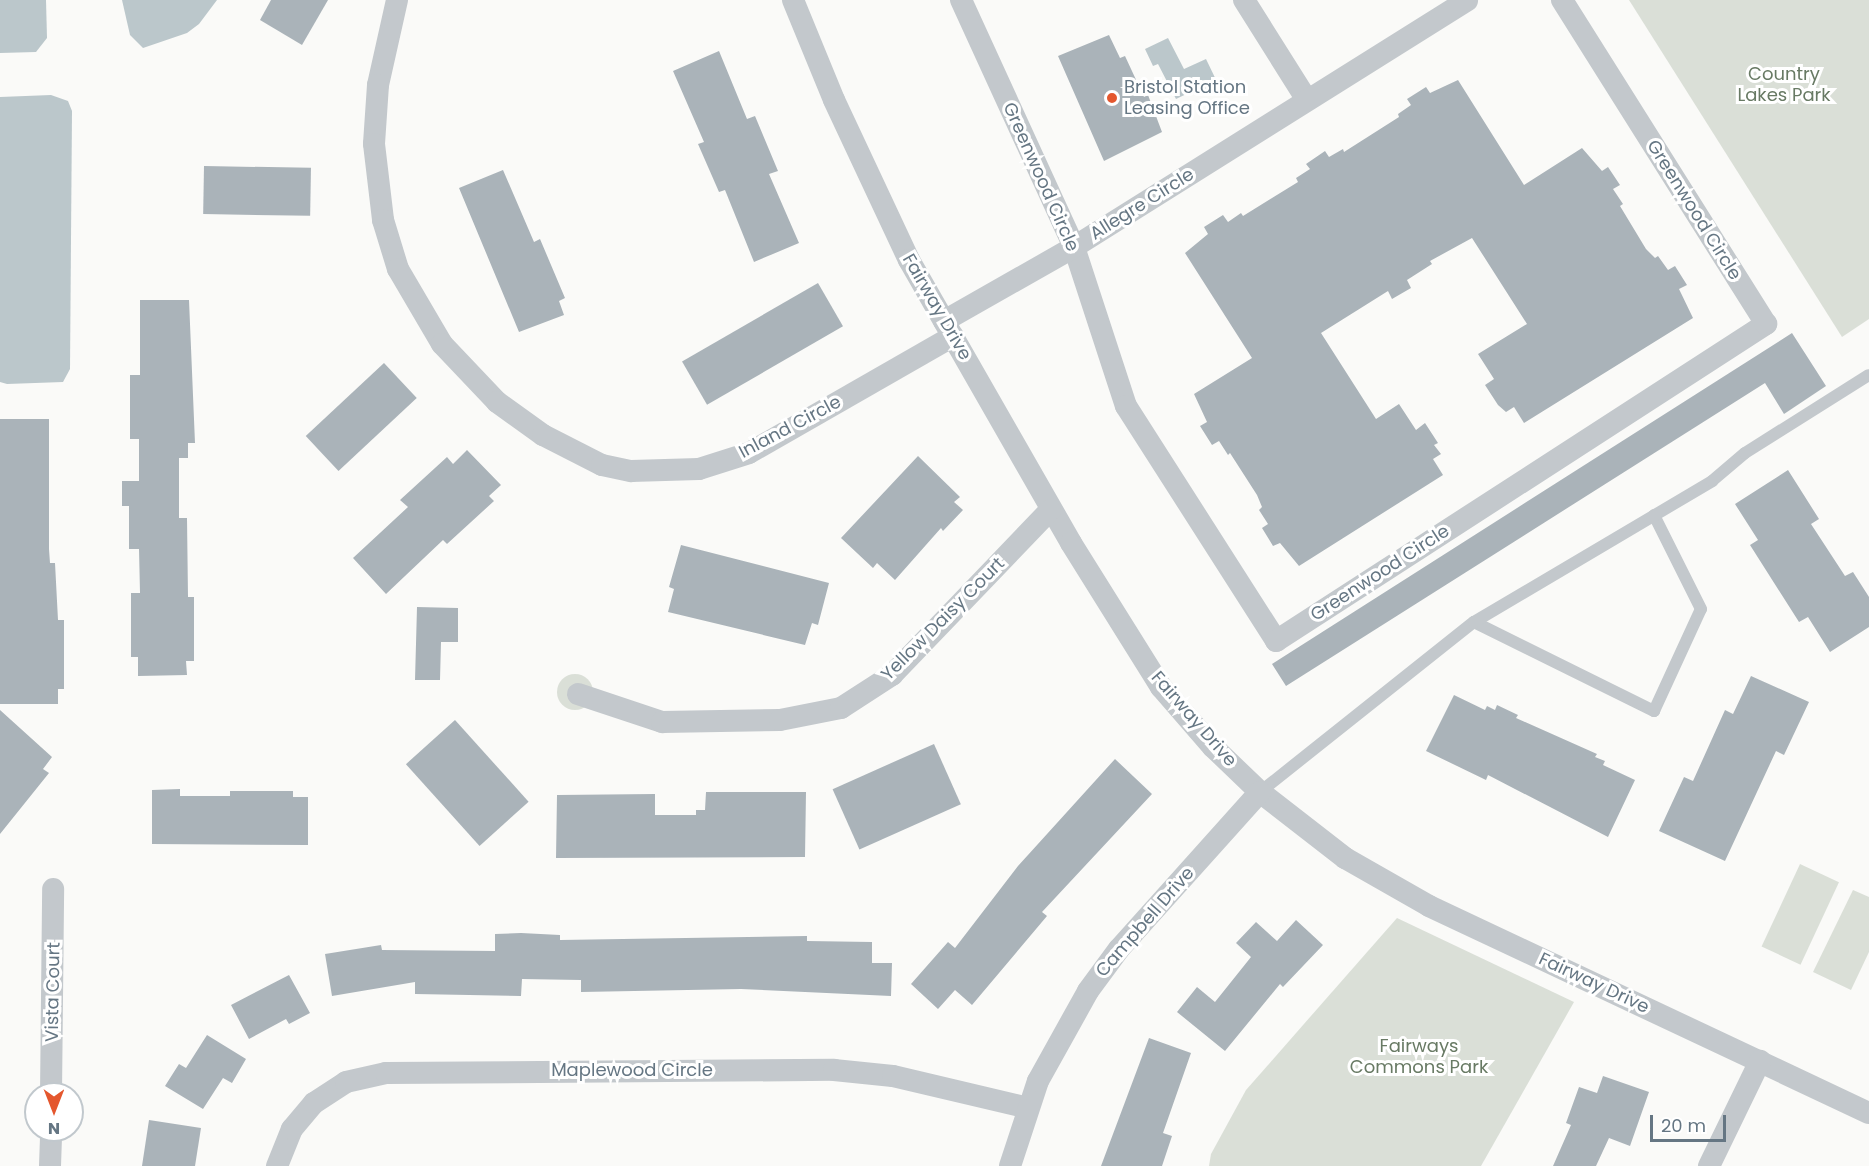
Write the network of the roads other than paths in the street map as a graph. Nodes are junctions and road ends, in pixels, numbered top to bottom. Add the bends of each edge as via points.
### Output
1 (397, 0) edge
2 (793, 0) edge
3 (961, 0) edge
4 (1244, 0) edge
5 (1467, 0) edge
6 (1562, 0) edge
7 (1307, 100) junction
8 (1074, 247) junction
9 (949, 329) junction
10 (1869, 375) edge
11 (1050, 510) junction
12 (1654, 515) junction
13 (1474, 622) junction
14 (578, 694) dead end
15 (1260, 792) junction
16 (53, 889) dead end
17 (1760, 1061) junction
18 (51, 1082) edge
19 (1028, 1108) junction
20 (1869, 1113) edge
21 (51, 1142) edge
22 (50, 1166) edge
23 (278, 1166) edge
24 (1010, 1166) edge
25 (1709, 1166) edge

1 - 9 street, Inland Circle via 376,95 374,144 383,220 398,269 442,344 497,402 543,435 602,465 631,471 699,469 749,453
2 - 9 street, Fairway Drive via 872,186
3 - 8 street, Greenwood Circle
4 - 7 street
5 - 7 street, Allegre Circle
6 - 8 street, Greenwood Circle via 1766,324 1276,641 1126,406
7 - 8 street, Allegre Circle
8 - 9 street, Allegre Circle
9 - 11 street, Fairway Drive
10 - 12 lane via 1745,453 1712,481
11 - 14 street, Yellow Daisy Court via 892,675 841,708 780,720 662,722
11 - 15 street, Fairway Drive via 1161,687 1213,747
12 - 13 lane
12 - 13 lane via 1701,609 1654,711
13 - 15 lane
15 - 17 street, Fairway Drive via 1345,858 1429,906
15 - 19 street, Campbell Drive via 1119,949 1071,1018
16 - 18 street, Vista Court
17 - 20 street, Fairway Drive
17 - 25 street
19 - 23 street, Maplewood Circle via 904,1078 834,1070 386,1073 346,1082 314,1103 292,1129
19 - 24 street, Campbell Drive
21 - 22 street

